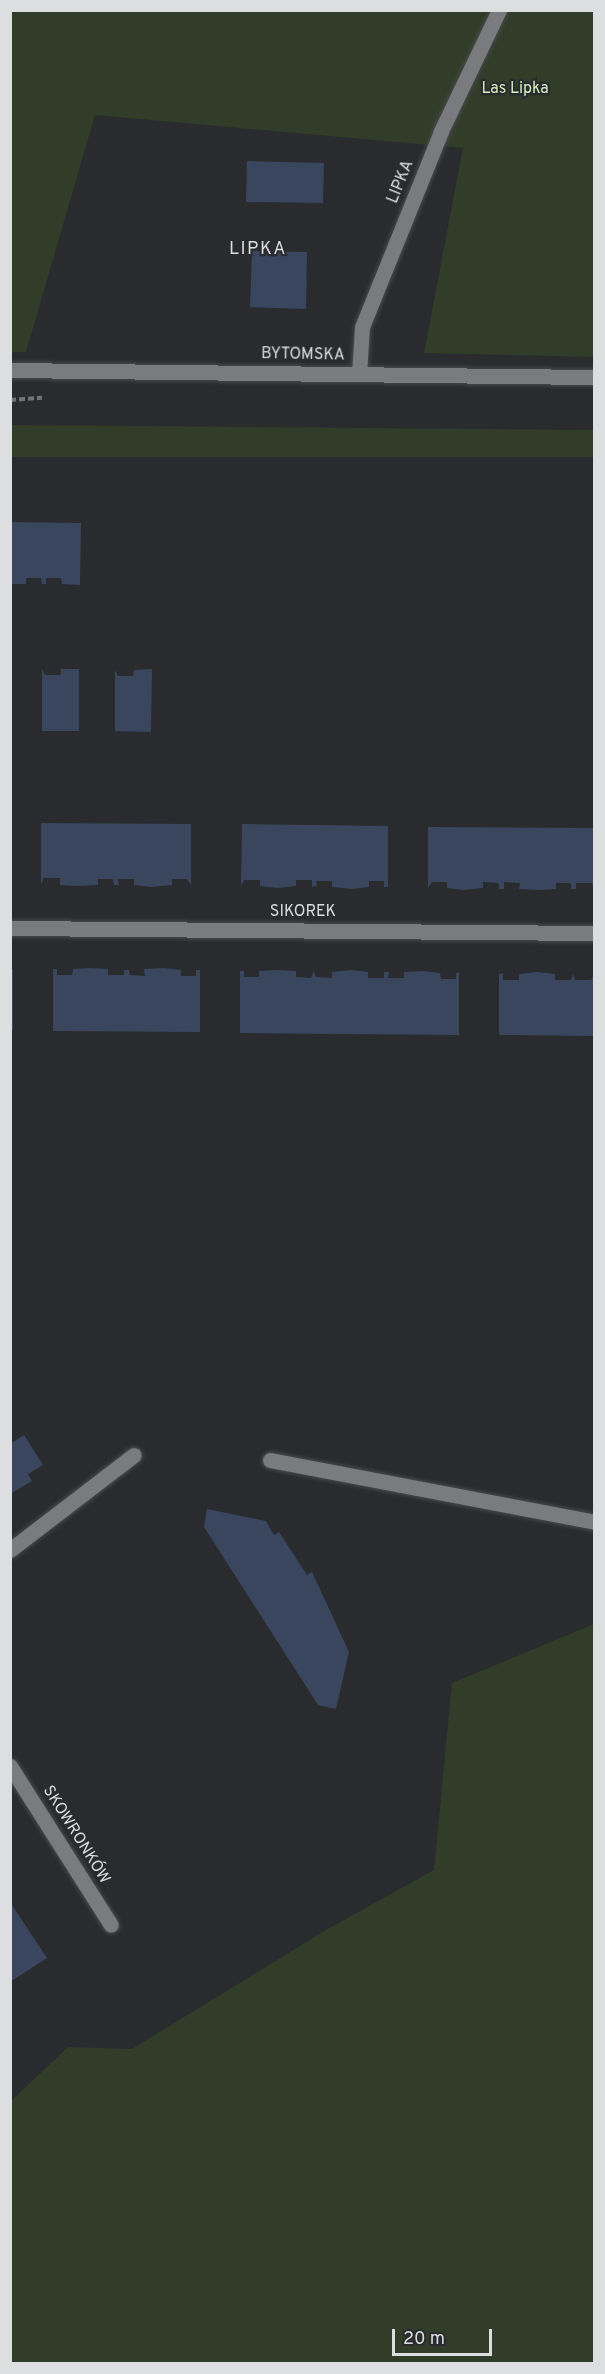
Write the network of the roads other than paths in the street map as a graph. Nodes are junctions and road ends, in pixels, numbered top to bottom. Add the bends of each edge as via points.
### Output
1 (499, 10) edge
2 (10, 370) edge
3 (359, 374) junction
4 (594, 377) edge
5 (10, 928) edge
6 (594, 933) edge
7 (134, 1455) dead end
8 (270, 1460) dead end
9 (594, 1522) edge
10 (10, 1550) edge
11 (10, 1766) edge
12 (111, 1925) dead end

1 - 3 street, LIPKA via 441,131 362,327
2 - 3 street, BYTOMSKA
3 - 4 street, BYTOMSKA
5 - 6 street, SIKOREK
7 - 10 street
8 - 9 street
11 - 12 street, SKOWRONKÓW

